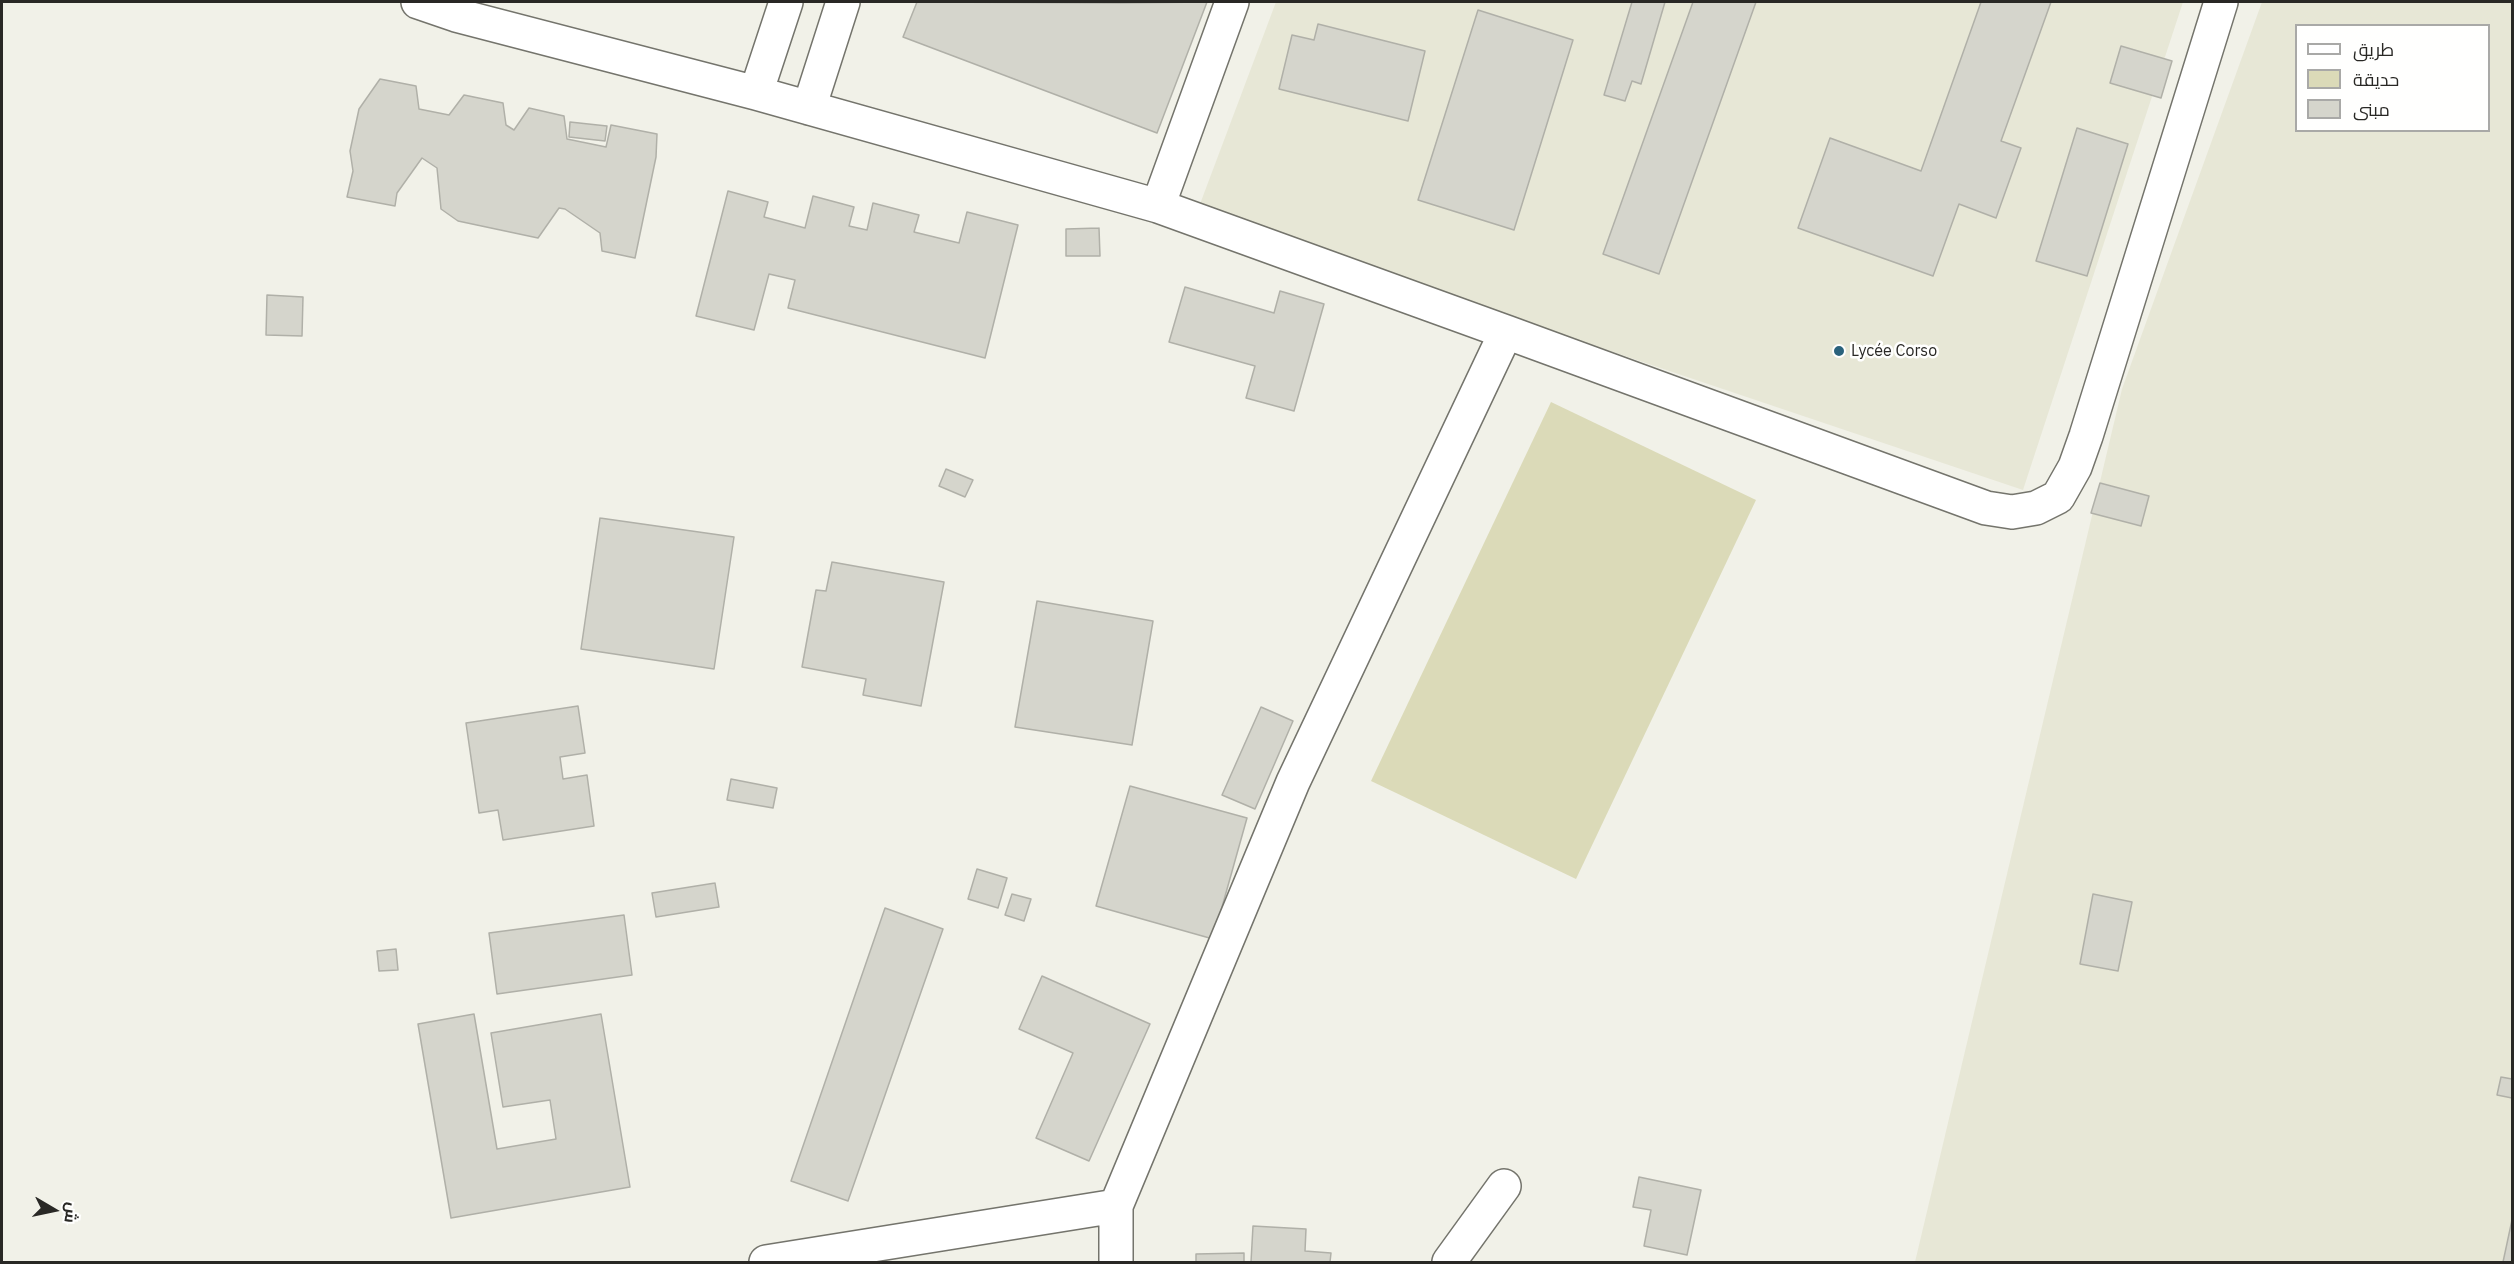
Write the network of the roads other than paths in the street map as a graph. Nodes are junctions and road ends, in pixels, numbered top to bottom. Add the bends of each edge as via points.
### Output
1 (418, 2) edge
2 (786, 2) edge
3 (843, 2) edge
4 (1232, 2) edge
5 (2221, 2) edge
6 (756, 93) junction
7 (809, 108) junction
8 (1158, 207) junction
9 (1506, 332) junction
10 (1504, 1186) dead end
11 (1116, 1206) junction
12 (808, 1258) edge
13 (766, 1263) edge
14 (1116, 1263) edge
15 (1449, 1263) edge

1 - 6 street
2 - 6 street
3 - 7 street
4 - 8 street
5 - 9 street via 2075,467 2058,497 2036,508 2013,512 1986,508
6 - 7 street
7 - 8 street
8 - 9 street
9 - 11 street via 1293,782
10 - 15 street
11 - 12 street
11 - 14 street
12 - 13 street

